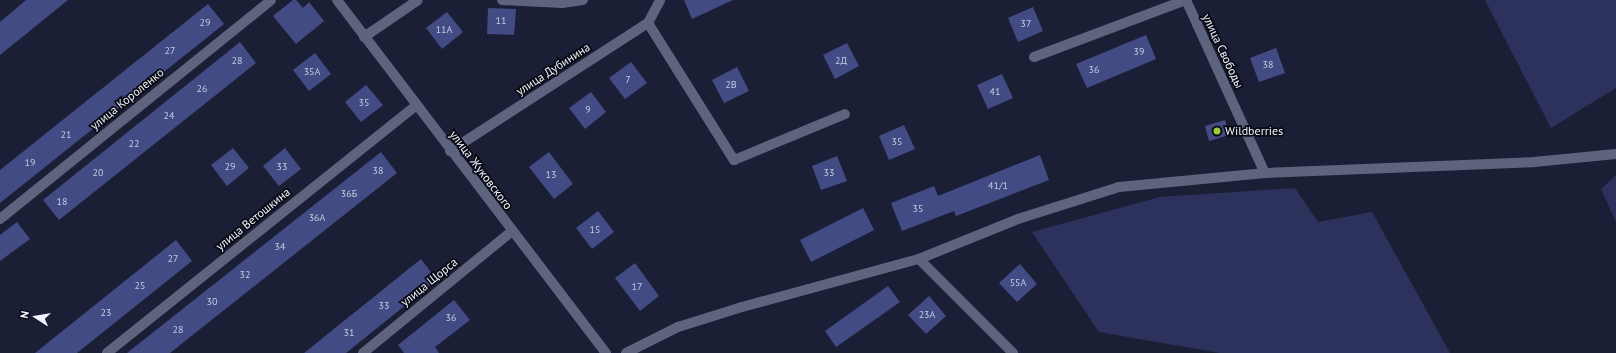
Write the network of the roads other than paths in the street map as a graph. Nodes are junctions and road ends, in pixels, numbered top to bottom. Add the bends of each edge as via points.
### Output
1 (271, 0) edge
2 (337, 0) edge
3 (418, 0) edge
4 (502, 0) edge
5 (583, 0) edge
6 (660, 0) edge
7 (648, 23) junction
8 (364, 37) junction
9 (1034, 57) dead end
10 (415, 106) junction
11 (845, 114) dead end
12 (450, 151) junction
13 (1616, 154) edge
14 (1265, 173) junction
15 (0, 219) edge
16 (511, 232) junction
17 (919, 260) junction
18 (107, 353) edge
19 (363, 353) edge
20 (606, 353) edge
21 (626, 353) edge
22 (1013, 353) edge

1 - 15 street, улица Короленко
2 - 8 street, улица Жуковского
3 - 8 street
4 - 5 street via 562,3
6 - 7 street, улица Дубинина
7 - 11 street via 734,160
7 - 12 street, улица Дубинина
8 - 10 street, улица Жуковского
9 - 14 street, улица Свободы via 1186,0
10 - 12 street, улица Жуковского
10 - 18 street, улица Ветошкина
12 - 16 street, улица Жуковского
13 - 14 street via 1534,162
14 - 17 street via 1119,187 1018,219
16 - 19 street, улица Щорса
16 - 20 street, улица Жуковского
17 - 21 street via 685,325
17 - 22 street

